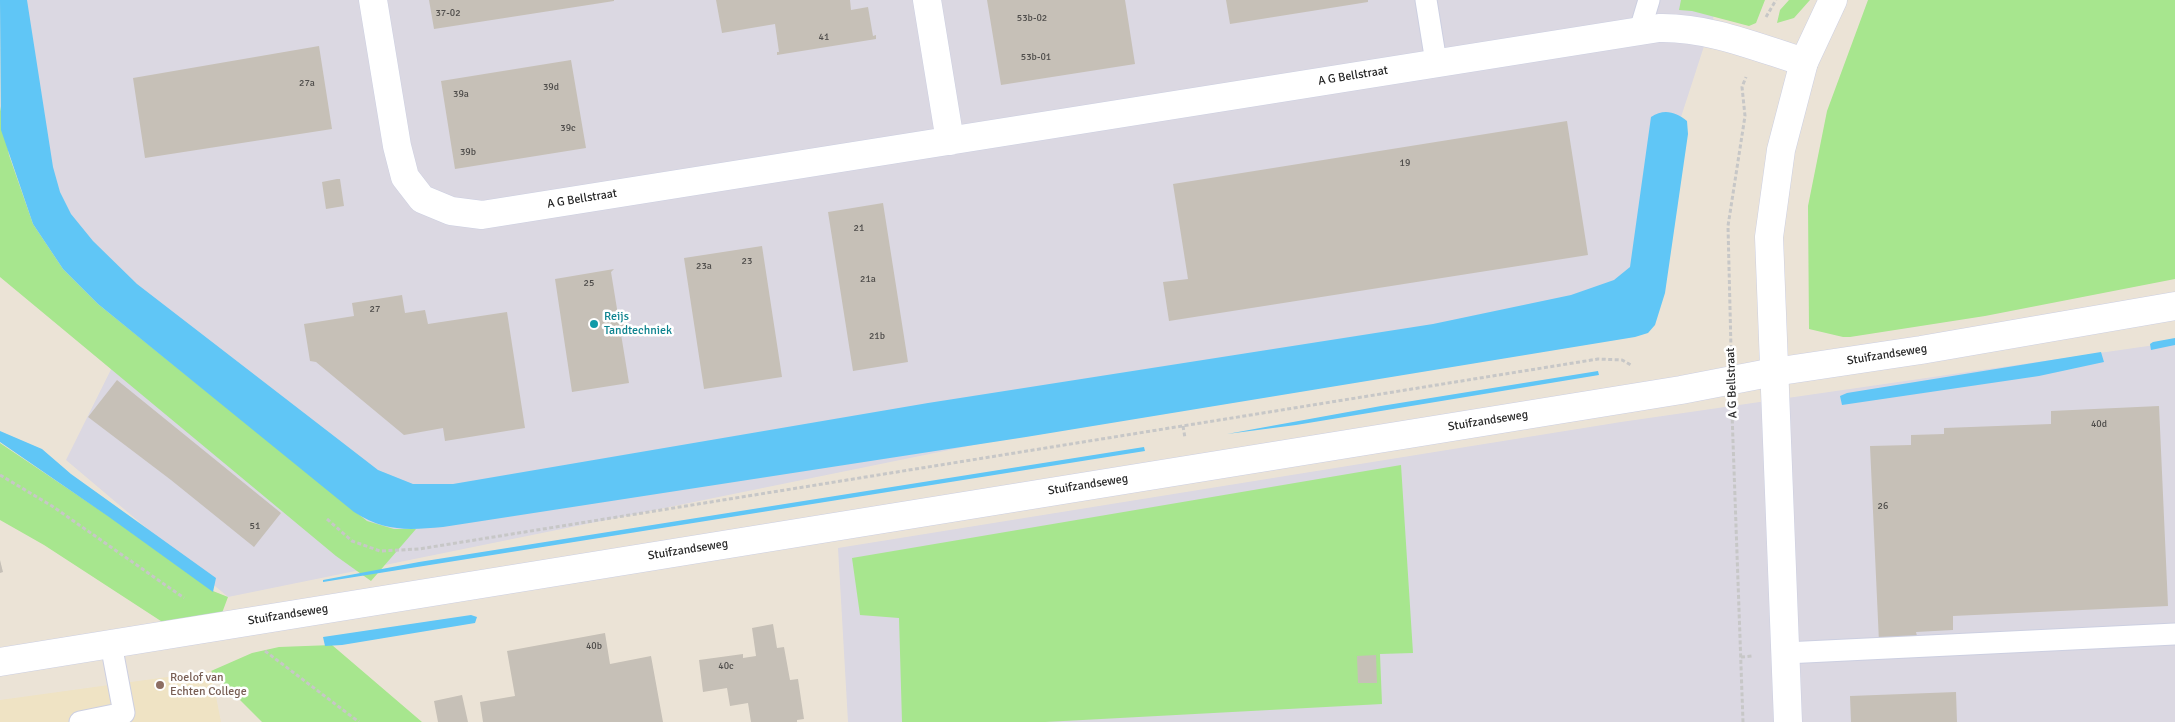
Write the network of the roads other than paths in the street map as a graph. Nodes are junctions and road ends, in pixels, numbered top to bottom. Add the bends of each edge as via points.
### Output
1 (373, 0) edge
2 (927, 0) edge
3 (1426, 0) edge
4 (1649, 0) edge
5 (1833, 0) edge
6 (1640, 30) junction
7 (1436, 62) junction
8 (1804, 62) junction
9 (950, 140) junction
10 (2175, 306) edge
11 (1774, 372) junction
12 (2175, 634) edge
13 (111, 644) junction
14 (1786, 653) junction
15 (0, 662) edge
16 (80, 722) edge
17 (1788, 722) edge

1 - 9 street, A G Bellstraat via 405,177 422,199 451,211 482,215
2 - 9 street
3 - 7 lane
4 - 6 lane
5 - 8 street
6 - 7 street, A G Bellstraat
6 - 8 street, A G Bellstraat via 1682,28 1705,31
7 - 9 street, A G Bellstraat
8 - 11 street via 1780,150 1769,237
10 - 11 street, Stuifzandseweg
11 - 13 street, Stuifzandseweg via 1680,390
11 - 14 street
12 - 14 lane
13 - 15 street, Stuifzandseweg
13 - 16 lane via 124,713
14 - 17 street

